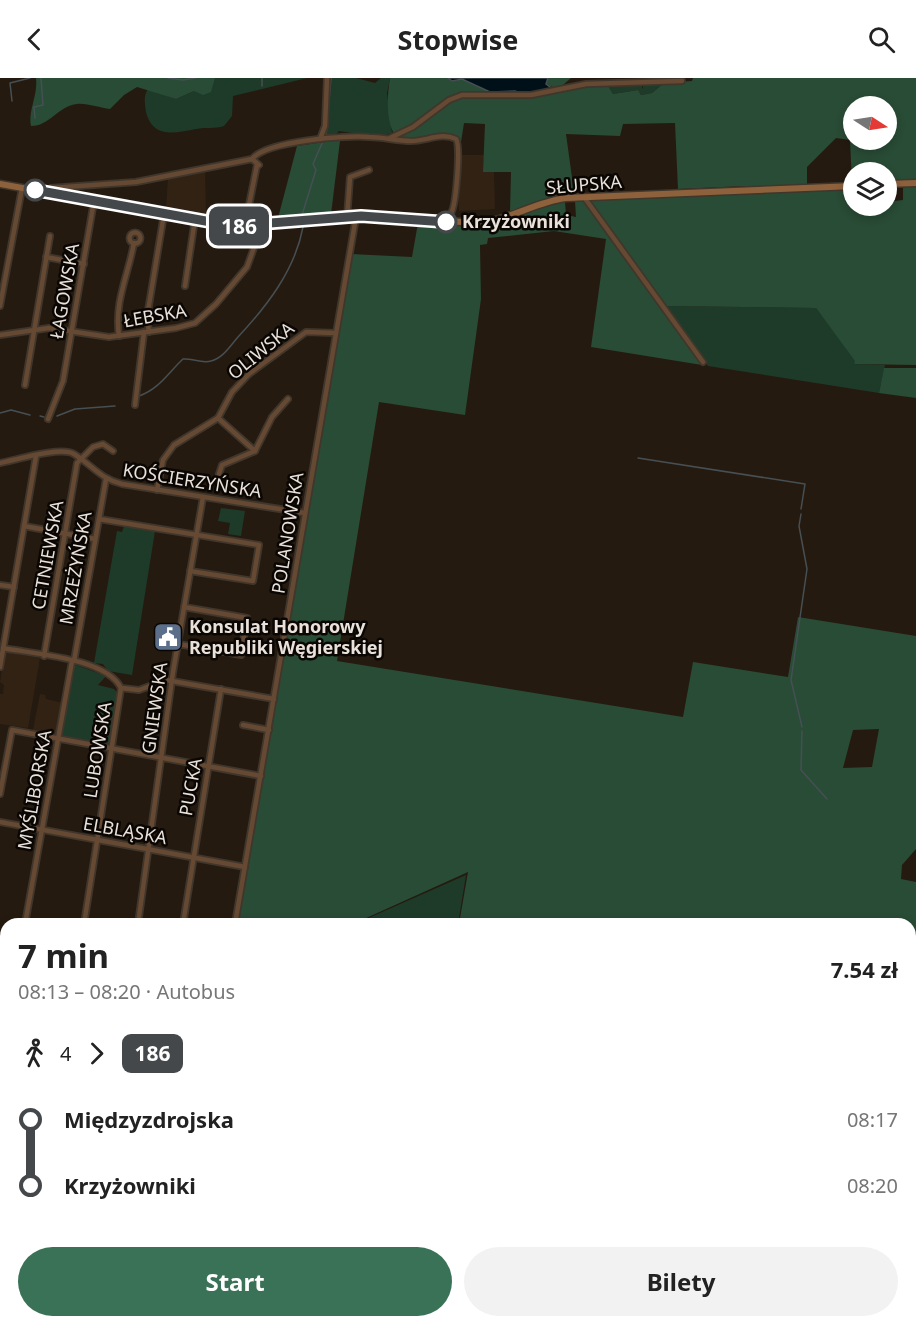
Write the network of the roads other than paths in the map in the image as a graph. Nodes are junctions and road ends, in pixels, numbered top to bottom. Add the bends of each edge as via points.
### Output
1 (327, 78) edge
2 (682, 81) dead end
3 (390, 138) junction
4 (320, 139) junction
5 (256, 163) junction
6 (369, 170) dead end
7 (916, 183) edge
8 (0, 184) edge
9 (897, 184) edge
10 (843, 186) edge
11 (22, 188) junction
12 (46, 192) junction
13 (584, 197) junction
14 (94, 201) junction
15 (452, 213) dead end
16 (164, 214) junction
17 (356, 217) junction
18 (347, 218) junction
19 (195, 219) junction
20 (245, 225) junction
21 (256, 225) junction
22 (50, 236) dead end
23 (134, 243) dead end
24 (46, 257) junction
25 (84, 264) junction
26 (185, 286) dead end
27 (0, 306) edge
28 (33, 330) junction
29 (72, 332) junction
30 (147, 332) junction
31 (336, 333) junction
32 (0, 335) edge
33 (119, 336) junction
34 (703, 362) dead end
35 (25, 385) dead end
36 (288, 399) dead end
37 (135, 405) dead end
38 (218, 418) junction
39 (48, 419) dead end
40 (113, 451) dead end
41 (255, 451) junction
42 (36, 456) junction
43 (81, 460) junction
44 (0, 463) edge
45 (219, 474) dead end
46 (106, 479) junction
47 (157, 490) junction
48 (203, 497) junction
49 (305, 513) junction
50 (99, 519) junction
51 (24, 526) junction
52 (66, 533) junction
53 (196, 534) junction
54 (95, 539) junction
55 (190, 571) junction
56 (0, 585) edge
57 (14, 587) junction
58 (184, 607) junction
59 (178, 644) junction
60 (3, 648) junction
61 (44, 656) junction
62 (73, 661) junction
63 (0, 667) edge
64 (172, 680) junction
65 (122, 688) junction
66 (221, 689) junction
67 (274, 699) junction
68 (243, 725) dead end
69 (269, 730) junction
70 (58, 738) junction
71 (111, 748) junction
72 (162, 757) junction
73 (208, 766) junction
74 (261, 776) junction
75 (0, 794) edge
76 (0, 822) edge
77 (41, 830) junction
78 (97, 840) junction
79 (149, 849) junction
80 (193, 857) junction
81 (245, 867) junction
82 (26, 918) edge
83 (85, 918) edge
84 (139, 918) edge
85 (184, 918) edge
86 (236, 918) edge

1 - 4 street via 325,126
2 - 3 street via 586,84 531,95 462,95
3 - 4 street
3 - 15 street via 418,141 446,135 456,139 456,206
4 - 5 street via 268,149 256,154
5 - 12 street via 146,180 51,188
5 - 20 street
6 - 18 street via 350,177
7 - 9 street
8 - 11 street, SŁUPSKA
10 - 13 street, SŁUPSKA
11 - 12 street, SŁUPSKA
11 - 27 street
12 - 14 street, SŁUPSKA
13 - 17 street, SŁUPSKA via 547,201 496,221 479,223
13 - 34 street
14 - 16 street, SŁUPSKA
14 - 25 street, ŁAGOWSKA
16 - 19 street, SŁUPSKA
16 - 30 street
17 - 18 street, SŁUPSKA
17 - 31 street, POLANOWSKA
18 - 21 street, SŁUPSKA
19 - 20 street, SŁUPSKA
19 - 26 street
20 - 21 street, SŁUPSKA
21 - 30 street, ŁEBSKA via 255,245 247,267 204,317 186,326
22 - 24 street
23 - 33 street via 116,315
24 - 25 street
24 - 28 street
25 - 29 street, ŁAGOWSKA
28 - 29 street, ŁEBSKA
28 - 32 street, ŁEBSKA
28 - 35 street
29 - 33 street, ŁEBSKA
29 - 39 street, ŁAGOWSKA via 62,385
30 - 33 street, ŁEBSKA
30 - 37 street
31 - 38 street, OLIWSKA via 309,331 291,342 238,384
31 - 49 street, POLANOWSKA
36 - 41 street via 272,417
38 - 41 street
38 - 47 street, OLIWSKA via 174,445 163,460
40 - 43 street, KOŚCIERZYŃSKA via 103,444 93,447
41 - 45 street via 222,465
42 - 43 street, KOŚCIERZYŃSKA via 64,450
42 - 44 street, KOŚCIERZYŃSKA
42 - 51 street
43 - 46 street, KOŚCIERZYŃSKA
43 - 52 street, CETNIEWSKA via 77,463
46 - 47 street, KOŚCIERZYŃSKA
46 - 50 street, MRZEŻYŃSKA
47 - 48 street, KOŚCIERZYŃSKA
48 - 49 street, KOŚCIERZYŃSKA
48 - 53 street, GNIEWSKA
49 - 67 street, POLANOWSKA
50 - 53 street
50 - 54 street, MRZEŻYŃSKA
51 - 52 street
51 - 57 street
52 - 54 street
52 - 61 street, CETNIEWSKA
53 - 55 street, GNIEWSKA
53 - 55 street via 259,545 255,572 253,581
54 - 62 street, MRZEŻYŃSKA
55 - 58 street, GNIEWSKA
56 - 57 street
57 - 60 street
58 - 59 street, GNIEWSKA
58 - 59 street via 247,618 241,655
59 - 64 street, GNIEWSKA
60 - 61 street
60 - 63 street
61 - 62 street
62 - 65 street via 102,670
62 - 70 street, MYŚLIBORSKA
64 - 65 street via 139,690
64 - 66 street
64 - 72 street, GNIEWSKA
65 - 71 street, LUBOWSKA
66 - 67 street
66 - 73 street, PUCKA
67 - 69 street, POLANOWSKA
68 - 69 street
69 - 74 street, POLANOWSKA
70 - 71 street
70 - 75 street via 12,730
70 - 77 street, MYŚLIBORSKA
71 - 72 street
71 - 78 street, LUBOWSKA
72 - 73 street
72 - 79 street, GNIEWSKA
73 - 74 street
73 - 80 street, PUCKA
74 - 81 street, POLANOWSKA
76 - 77 street, ELBLĄSKA
77 - 78 street, ELBLĄSKA
77 - 82 street, MYŚLIBORSKA
78 - 79 street, ELBLĄSKA
78 - 83 street, LUBOWSKA
79 - 80 street, ELBLĄSKA
79 - 84 street, GNIEWSKA
80 - 81 street, ELBLĄSKA
80 - 85 street, PUCKA
81 - 86 street, POLANOWSKA

